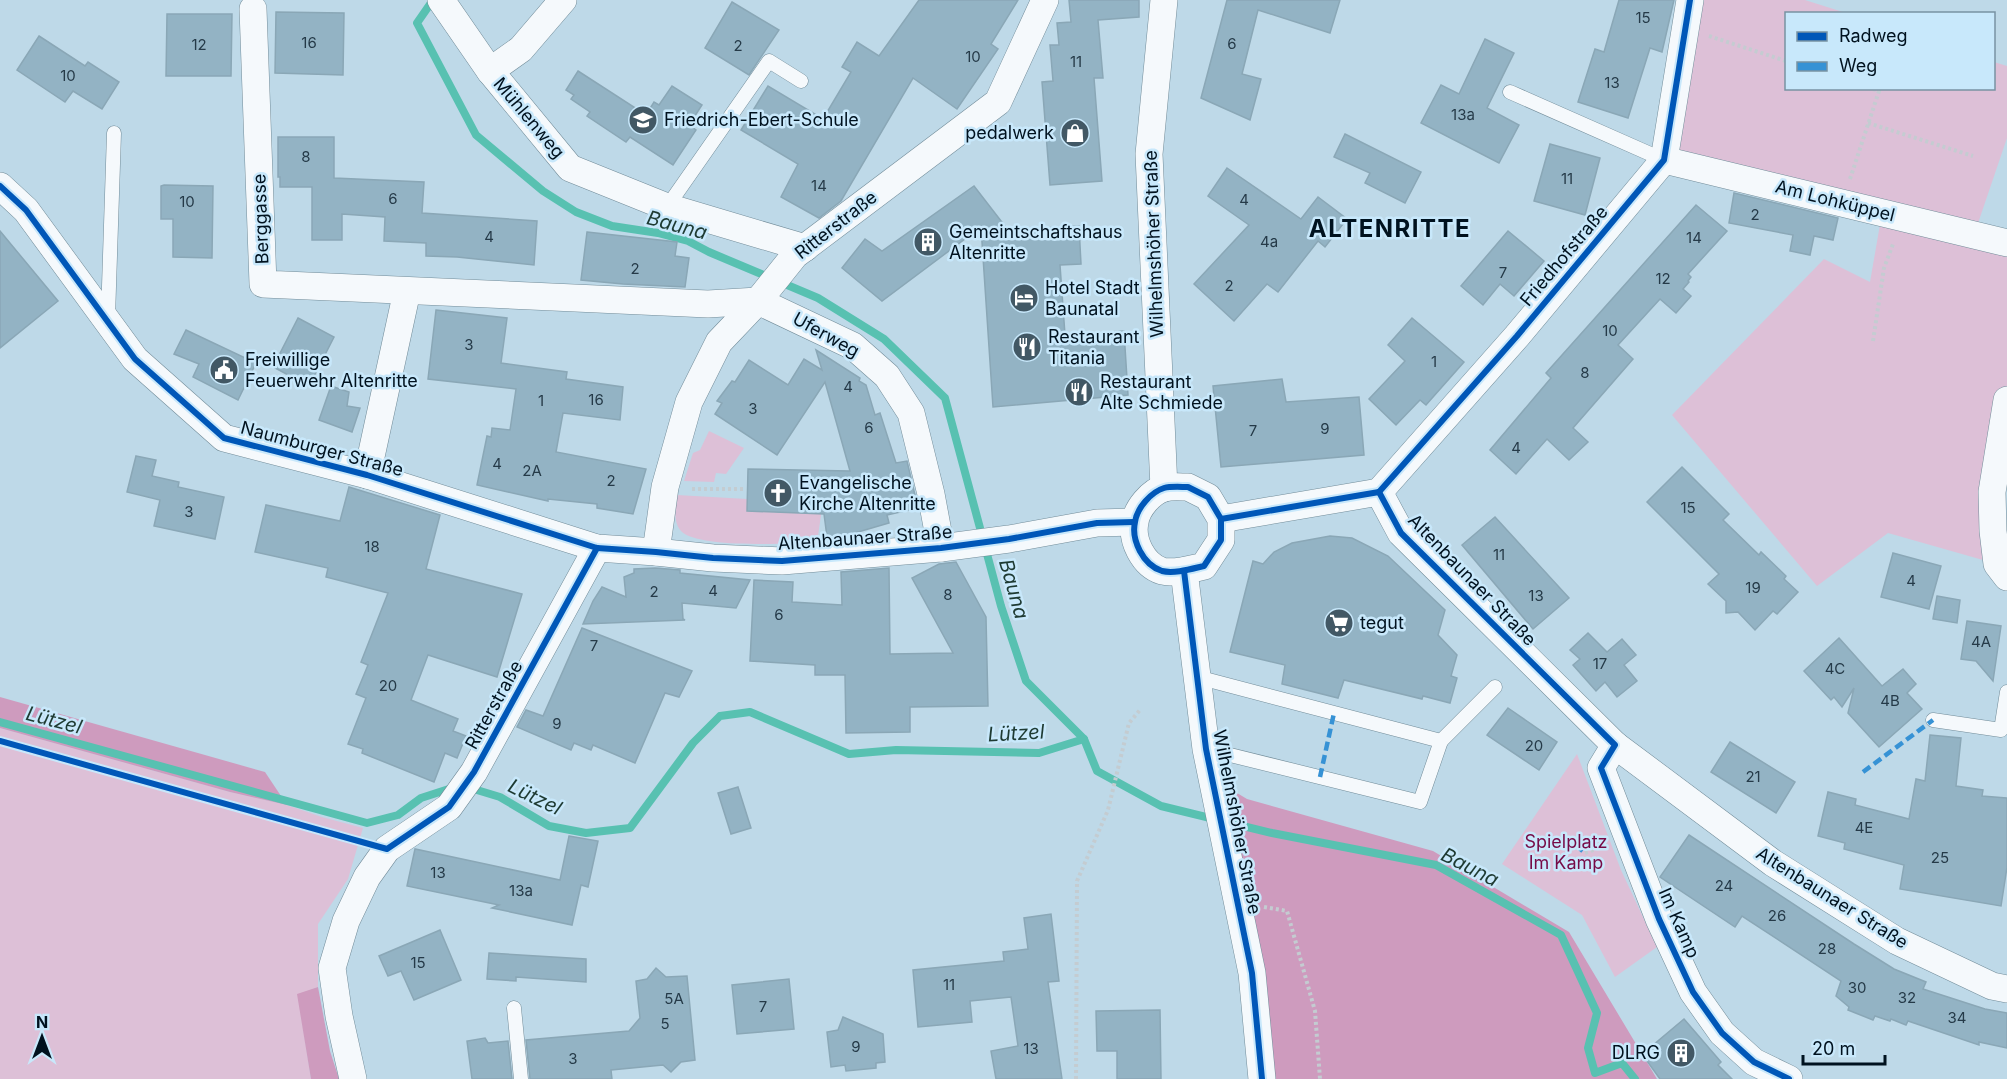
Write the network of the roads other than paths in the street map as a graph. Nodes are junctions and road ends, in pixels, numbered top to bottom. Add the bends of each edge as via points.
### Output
1 (564, 0) edge
2 (1045, 0) edge
3 (1164, 0) edge
4 (1690, 0) edge
5 (444, 3) edge
6 (253, 9) dead end
7 (490, 71) junction
8 (801, 81) dead end
9 (1510, 92) dead end
10 (114, 133) dead end
11 (1664, 159) junction
12 (0, 186) edge
13 (667, 207) junction
14 (2007, 243) edge
15 (797, 254) junction
16 (408, 291) junction
17 (762, 295) junction
18 (108, 322) junction
19 (2007, 400) edge
20 (367, 475) junction
21 (1164, 488) junction
22 (1379, 492) junction
23 (1221, 519) junction
24 (1134, 522) junction
25 (597, 548) junction
26 (941, 548) junction
27 (657, 552) junction
28 (1184, 571) junction
29 (2007, 577) edge
30 (1197, 677) junction
31 (1495, 687) dead end
32 (2007, 692) edge
33 (1933, 720) dead end
34 (1440, 741) junction
35 (1615, 745) junction
36 (1206, 749) junction
37 (2007, 989) edge
38 (514, 1008) dead end
39 (353, 1079) edge
40 (521, 1079) edge
41 (1262, 1079) edge
42 (1789, 1079) edge

1 - 7 street, Mühlenweg via 521,50
2 - 15 street, Ritterstraße via 998,102
3 - 21 street, Wilhelmshöher Straße via 1149,154
4 - 11 street
5 - 7 street, Mühlenweg
6 - 16 street, Berggasse via 263,284
7 - 13 street, Mühlenweg via 570,168
8 - 13 lane via 769,61
9 - 11 lane
10 - 18 lane
11 - 14 street, Am Lohküppel
11 - 22 street, Friedhofstraße via 1517,336
12 - 18 street, Naumburger Straße via 26,210
13 - 15 street, Mühlenweg
15 - 17 street, Ritterstraße
16 - 17 street, Berggasse via 708,304
16 - 20 street
17 - 26 street, Uferweg via 853,346 887,376 911,413
17 - 27 street, Ritterstraße via 719,342 689,402 665,487
18 - 20 street, Naumburger Straße via 135,359 224,438
19 - 29 street via 1992,492 1997,564
20 - 25 street, Naumburger Straße
21 - 23 street via 1188,487 1208,497
21 - 24 street via 1144,502
22 - 23 street
22 - 35 street, Altenbaunaer Straße via 1401,533
23 - 28 street via 1221,540 1204,566
24 - 26 street, Altenbaunaer Straße via 1097,523
24 - 28 street via 1137,546 1149,563 1162,571
25 - 27 street, Altenbaunaer Straße
25 - 39 street, Ritterstraße via 474,772 449,807 387,849 367,878 346,921 332,968
26 - 27 street, Altenbaunaer Straße via 782,561
28 - 30 street, Wilhelmshöher Straße
30 - 34 lane
30 - 36 street, Wilhelmshöher Straße
31 - 34 lane
32 - 33 lane via 2001,730
34 - 36 lane via 1420,802
35 - 37 street, Altenbaunaer Straße via 1773,863 1868,923 1897,941 1992,986
35 - 42 street, Im Kamp via 1601,768 1659,919 1693,992 1722,1033 1754,1062
36 - 41 street, Wilhelmshöher Straße via 1252,973
38 - 40 lane

